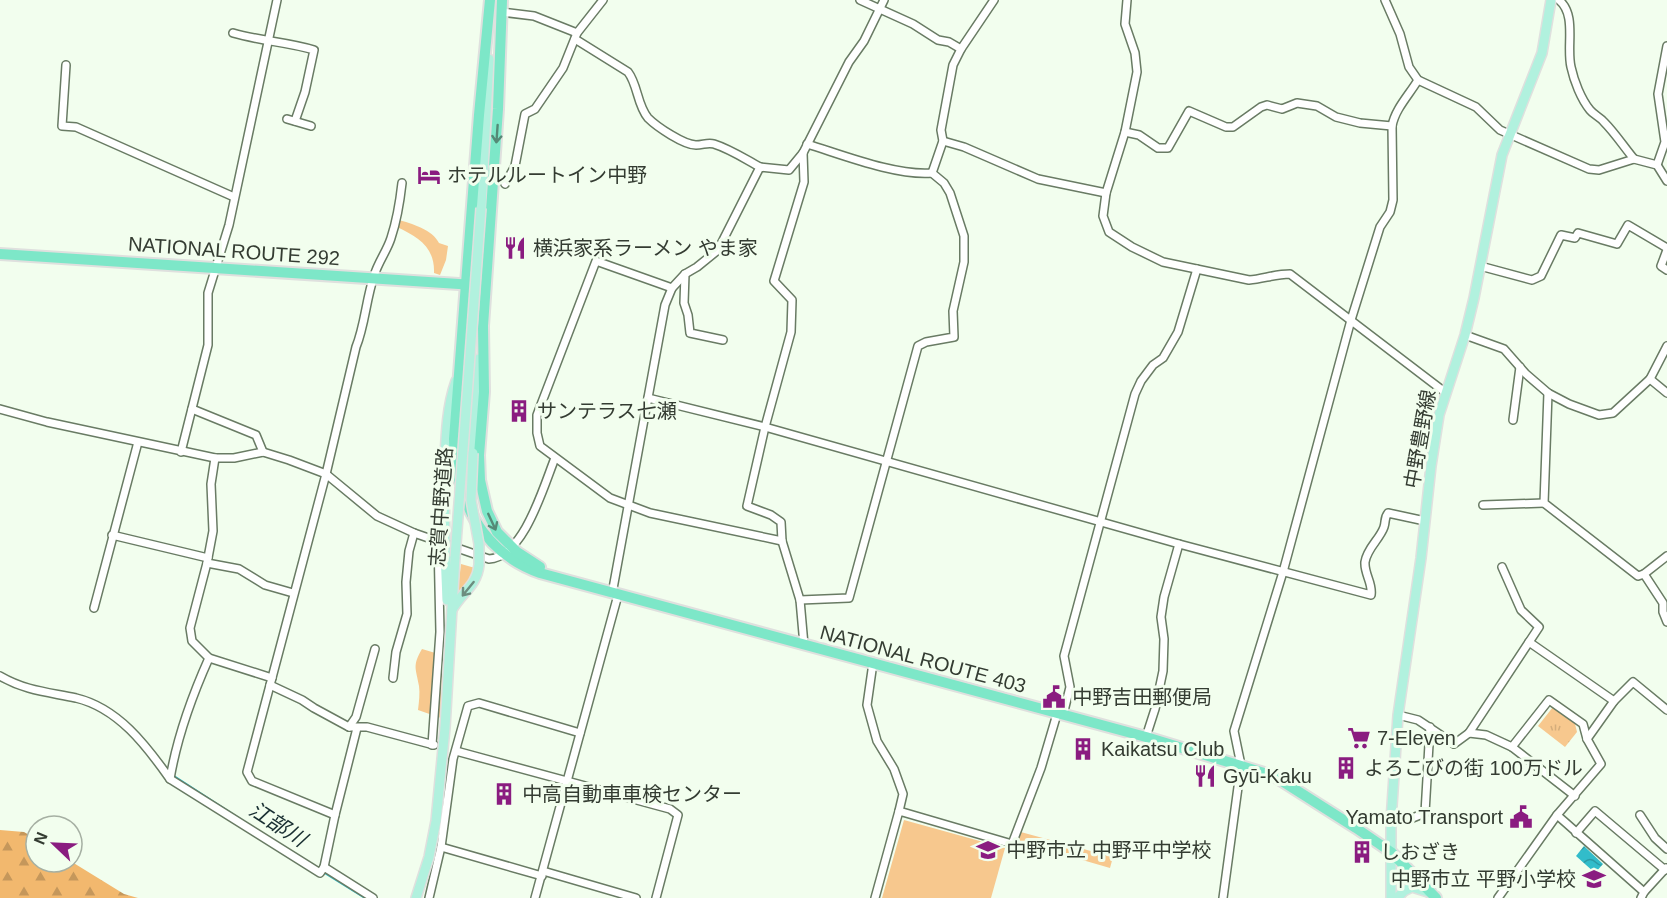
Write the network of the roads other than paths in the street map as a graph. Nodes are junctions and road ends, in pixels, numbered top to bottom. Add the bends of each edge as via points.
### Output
1 (277, 0) edge
2 (502, 0) edge
3 (603, 0) edge
4 (860, 0) edge
5 (884, 0) edge
6 (994, 0) edge
7 (1127, 0) edge
8 (1384, 0) edge
9 (1551, 0) edge
10 (1559, 0) edge
11 (494, 8) edge
12 (880, 10) junction
13 (233, 33) dead end
14 (576, 36) junction
15 (269, 41) junction
16 (1667, 46) edge
17 (961, 49) junction
18 (66, 65) dead end
19 (1418, 80) junction
20 (287, 119) dead end
21 (295, 121) junction
22 (311, 126) dead end
23 (1392, 126) junction
24 (1125, 132) junction
25 (1510, 134) junction
26 (943, 141) junction
27 (807, 144) junction
28 (803, 153) junction
29 (1634, 159) junction
30 (1657, 165) junction
31 (760, 167) junction
32 (932, 173) junction
33 (1667, 181) edge
34 (402, 183) dead end
35 (505, 184) dead end
36 (1106, 193) junction
37 (234, 197) junction
38 (1667, 249) edge
39 (0, 254) edge
40 (1480, 266) junction
41 (214, 268) junction
42 (1197, 269) junction
43 (1667, 270) edge
44 (685, 274) junction
45 (373, 279) junction
46 (466, 284) junction
47 (486, 286) junction
48 (672, 288) junction
49 (1351, 320) junction
50 (483, 327) junction
51 (1465, 335) junction
52 (723, 340) dead end
53 (1667, 346) edge
54 (1520, 367) junction
55 (459, 372) junction
56 (1650, 379) junction
57 (1446, 393) junction
58 (1548, 393) junction
59 (1667, 393) edge
60 (648, 398) junction
61 (0, 409) edge
62 (192, 409) junction
63 (1513, 420) dead end
64 (765, 427) junction
65 (138, 442) junction
66 (181, 452) junction
67 (263, 452) junction
68 (215, 458) junction
69 (555, 458) junction
70 (886, 462) junction
71 (326, 474) junction
72 (482, 492) junction
73 (466, 502) junction
74 (1544, 503) junction
75 (629, 504) junction
76 (1483, 505) dead end
77 (1101, 520) junction
78 (1425, 521) junction
79 (414, 533) junction
80 (112, 534) junction
81 (438, 541) junction
82 (782, 541) junction
83 (1179, 544) junction
84 (508, 550) junction
85 (1667, 556) edge
86 (208, 561) junction
87 (1502, 567) dead end
88 (1283, 572) junction
89 (1644, 574) junction
90 (293, 593) junction
91 (615, 594) junction
92 (801, 600) junction
93 (94, 608) dead end
94 (452, 610) junction
95 (1667, 622) edge
96 (449, 636) junction
97 (1529, 642) junction
98 (804, 645) junction
99 (375, 649) dead end
100 (209, 658) junction
101 (873, 663) junction
102 (0, 676) edge
103 (393, 678) dead end
104 (271, 682) junction
105 (1614, 701) junction
106 (1667, 710) edge
107 (1060, 714) junction
108 (1398, 715) junction
109 (349, 727) junction
110 (1430, 727) junction
111 (357, 728) junction
112 (580, 733) junction
113 (1469, 733) junction
114 (1146, 737) junction
115 (1587, 739) junction
116 (1512, 747) junction
117 (456, 752) junction
118 (1241, 765) junction
119 (170, 778) junction
120 (566, 782) junction
121 (1575, 796) junction
122 (899, 811) junction
123 (335, 815) junction
124 (1557, 815) junction
125 (1640, 815) dead end
126 (1391, 821) junction
127 (1576, 833) junction
128 (441, 847) junction
129 (1667, 849) edge
130 (1390, 852) junction
131 (324, 867) junction
132 (1666, 868) edge
133 (542, 873) junction
134 (1642, 895) edge
135 (1434, 897) edge
136 (374, 898) edge
137 (417, 898) edge
138 (429, 898) edge
139 (535, 898) edge
140 (636, 898) edge
141 (656, 898) edge
142 (875, 898) edge
143 (1223, 898) edge
144 (1391, 898) edge
145 (1397, 898) edge
146 (1498, 898) edge

1 - 15 street
2 - 11 highway
3 - 14 street
4 - 12 street
5 - 12 street
6 - 17 street
7 - 24 street via 1125,24 1137,72
8 - 19 street via 1400,34 1409,67
9 - 25 main road, 中野豊野線 via 1542,52
10 - 29 street via 1569,20 1571,66 1579,91 1590,110
11 - 14 street via 534,16
11 - 46 highway via 479,114
11 -> 47 highway via 498,109
11 - 94 main road, 志賀中野道路, bridge
12 - 17 street
12 - 27 street
13 - 15 street
14 - 31 street via 628,72 648,117 660,128 695,146 711,142
14 - 35 street via 563,68 535,109 525,114 515,166
15 - 21 street via 314,50
15 - 37 street
16 - 30 street via 1658,94 1665,142
17 - 26 street via 953,65 943,114
18 - 37 street via 62,126 76,127
19 - 23 street via 1394,114
19 - 25 street via 1476,107 1500,130
20 - 21 street
21 - 22 street
23 - 24 street via 1336,117 1317,106 1297,102 1282,109 1261,107 1233,127 1189,111 1168,148 1158,148 1139,135
23 - 49 street via 1393,200 1380,227
24 - 36 street
25 - 29 street via 1589,168 1599,170
25 - 40 main road, 中野豊野線 via 1497,176
26 - 32 street
26 - 36 street via 1038,179
27 - 28 street
27 - 32 street via 892,170
28 - 31 street via 789,170
28 - 64 street via 804,182 774,281 792,300 791,332
29 - 30 street
30 - 33 street
31 - 44 street via 718,250
32 - 70 street via 950,193 964,236 964,262 953,310 954,337 918,346
34 - 45 street via 400,208
36 - 42 street via 1103,216 1109,232 1163,262
37 - 41 street
38 - 40 street via 1628,225 1617,244 1578,233 1575,238 1561,235 1541,276 1532,280
38 - 43 street via 1661,266
39 - 41 highway, NATIONAL ROUTE 292
40 - 51 main road, 中野豊野線
41 - 45 highway, NATIONAL ROUTE 292
41 - 62 street via 208,293 208,345
42 - 49 street via 1249,280 1290,274
42 - 77 street via 1178,333 1135,394
44 - 48 street
44 - 52 street via 684,303 690,333
45 - 46 highway, NATIONAL ROUTE 292
45 - 71 street
46 - 47 highway, NATIONAL ROUTE 292
46 - 55 highway, NATIONAL ROUTE 403
47 - 50 highway, NATIONAL ROUTE 403
48 - 60 street via 665,305
48 - 69 street via 596,261 537,415 540,446
49 - 57 street
49 - 88 street
50 - 72 highway, NATIONAL ROUTE 403 via 479,466
50 -> 94 main road, bridge via 471,500 479,565 474,582
51 - 54 street via 1504,350
51 - 57 main road, 中野豊野線
53 - 56 street
54 - 58 street
54 - 63 street
55 - 73 highway, NATIONAL ROUTE 403 via 455,457 459,486
55 - 96 main road, bridge via 451,398 444,480
56 - 58 street via 1613,413 1599,415
56 - 59 street
57 - 78 main road, 中野豊野線
58 - 74 street
60 - 64 street
60 - 75 street
61 - 65 street
62 - 66 street
62 - 67 street via 256,435
64 - 70 street
64 - 82 street via 747,506 781,522
65 - 66 street
65 - 80 street
66 - 68 street
67 - 68 street
67 - 71 street
68 - 86 street
69 - 75 street via 610,498
69 - 84 street via 526,528
70 - 77 street
70 - 92 street via 849,597
71 - 79 street via 377,516
71 - 90 street
72 - 73 highway
72 -> 84 highway, NATIONAL ROUTE 403 via 491,521
73 - 84 highway, NATIONAL ROUTE 403 via 482,529
74 - 76 street
74 - 89 street via 1638,576
75 - 82 street via 650,513
75 - 91 street
77 - 83 street
77 - 107 street via 1064,656 1070,687
78 - 88 street via 1388,513 1385,516 1384,527 1365,561 1371,595
78 - 108 main road, 中野豊野線
79 - 81 street
79 - 103 street via 406,582 407,614
80 - 86 street
80 - 93 street
81 - 84 street via 493,559
81 - 111 street via 440,632 434,745 367,727
82 - 92 street
83 - 88 street
83 - 114 street via 1164,597 1163,671
84 - 91 highway, NATIONAL ROUTE 403 via 517,563 533,571
85 - 89 street
86 - 90 street via 239,569 265,585
86 - 100 street via 190,628 192,641
87 - 97 street via 1521,610 1539,627
88 - 118 street via 1234,731
89 - 95 street via 1663,603
90 - 104 street
91 - 98 highway, NATIONAL ROUTE 403
91 - 112 street
92 - 98 street
94 - 96 main road, 志賀中野道路
96 - 137 main road, 志賀中野道路 via 436,821
97 - 105 street
97 - 113 street
98 - 101 highway, NATIONAL ROUTE 403
99 - 109 street via 357,717
100 - 104 street
100 - 119 street via 195,690
101 - 107 highway, NATIONAL ROUTE 403
101 - 122 street via 867,705 877,741 903,794
102 - 119 street via 39,692 99,706 120,720
104 - 109 street
104 - 123 street via 247,772 252,781
105 - 106 street via 1633,682
105 - 115 street
107 - 114 highway, NATIONAL ROUTE 403
107 - 122 street via 1012,844
108 - 110 street
108 - 126 main road, 中野豊野線
109 - 111 street
110 - 113 street via 1454,744
110 - 126 street via 1425,813
111 - 123 street
112 - 117 street via 479,703 468,706
112 - 120 street
113 - 116 street via 1486,735
114 - 118 highway, NATIONAL ROUTE 403
115 - 116 street via 1583,724 1549,700
115 - 121 street via 1601,764
116 - 121 street
117 - 120 street
117 - 128 street
118 - 130 highway, NATIONAL ROUTE 403 via 1290,785
118 - 143 street
119 - 131 street via 320,873
120 - 133 street
120 - 141 street via 670,809 678,815
121 - 124 street
122 - 142 street
123 - 131 street
124 - 127 street
124 - 146 street
125 - 129 street
126 - 130 main road, 中野豊野線
127 - 132 street via 1596,811
127 - 134 street
128 - 133 street
128 - 138 street
130 - 135 highway, NATIONAL ROUTE 403
130 - 144 main road, 中野豊野線
131 - 136 street
132 - 134 street
133 - 139 street
133 - 140 street
135 - 145 main road via 1412,887

